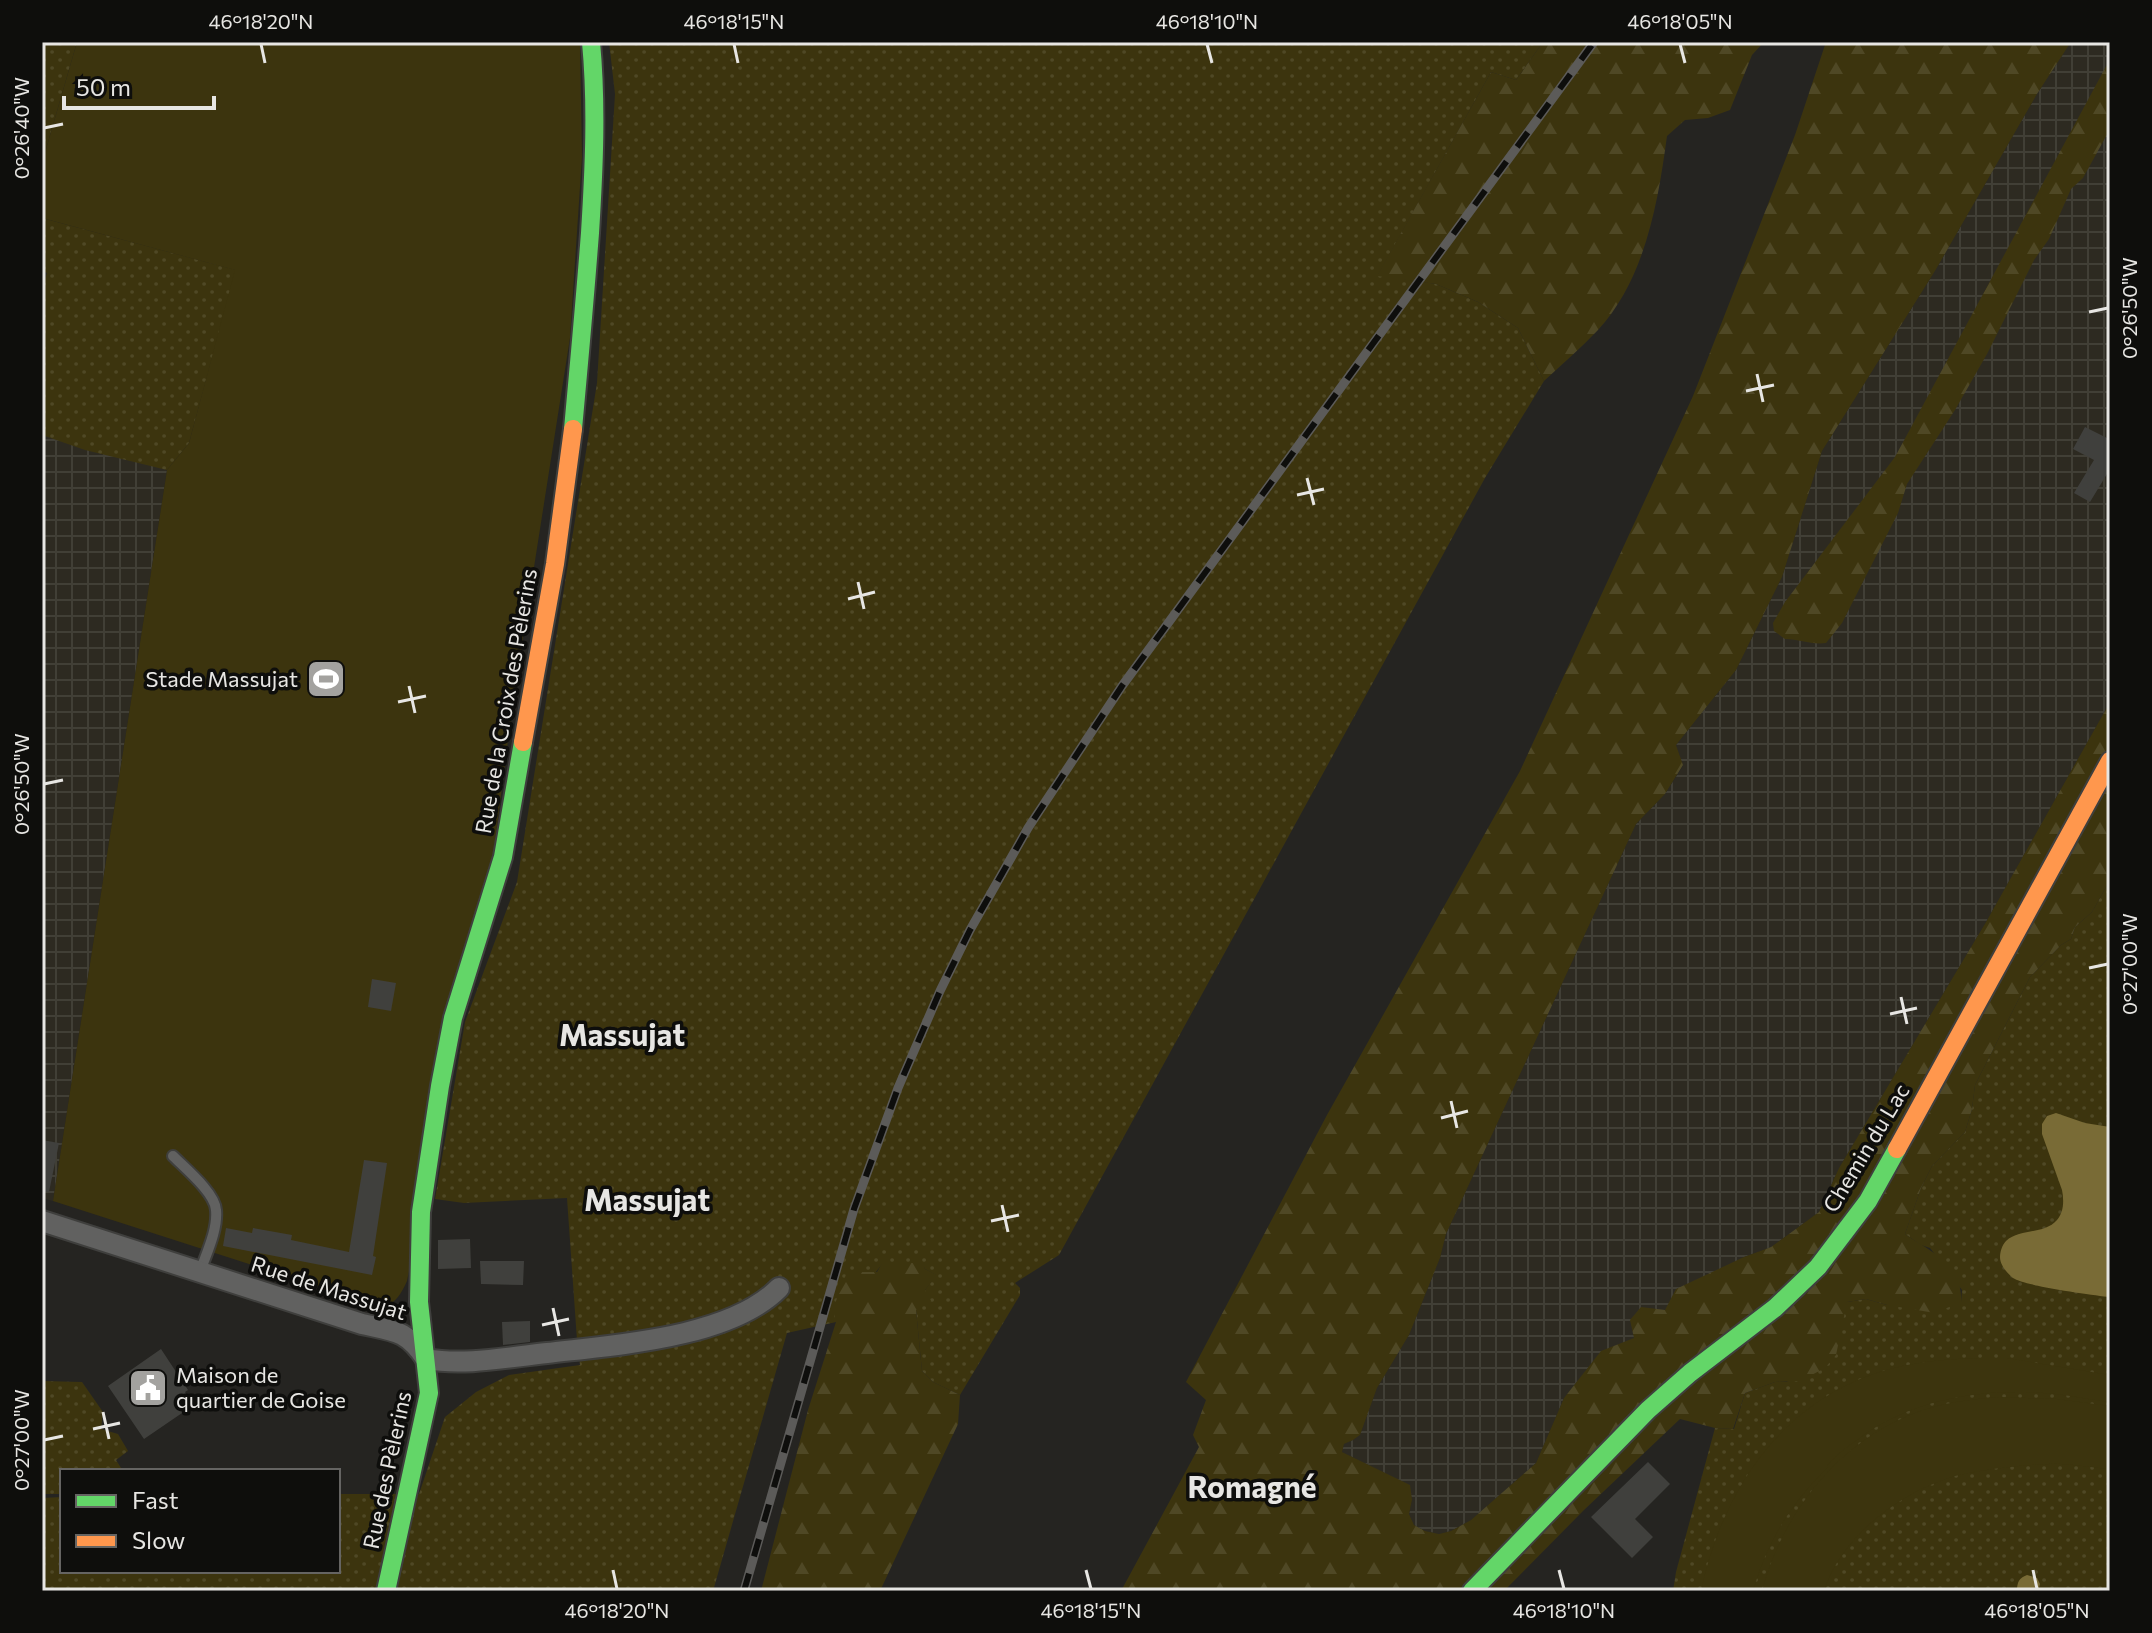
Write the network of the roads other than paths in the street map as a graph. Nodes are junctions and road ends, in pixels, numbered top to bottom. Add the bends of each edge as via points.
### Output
1 (591, 42) edge
2 (2110, 761) edge
3 (173, 1156) dead end
4 (42, 1221) edge
5 (200, 1272) junction
6 (779, 1288) dead end
7 (426, 1359) junction
8 (386, 1591) edge
9 (1472, 1591) edge

1 - 7 street, Rue de la Croix des Pèlerins via 595,153 570,460 503,857 453,1018 440,1086 421,1212 419,1302
2 - 9 street, Chemin du Lac via 1868,1201 1818,1267 1648,1410
3 - 5 lane via 217,1208
4 - 5 street, Rue de Massujat
5 - 7 street, Rue de Massujat via 396,1332 417,1345
6 - 7 street via 754,1307 695,1330 473,1361
7 - 8 street, Rue des Pèlerins via 425,1417

